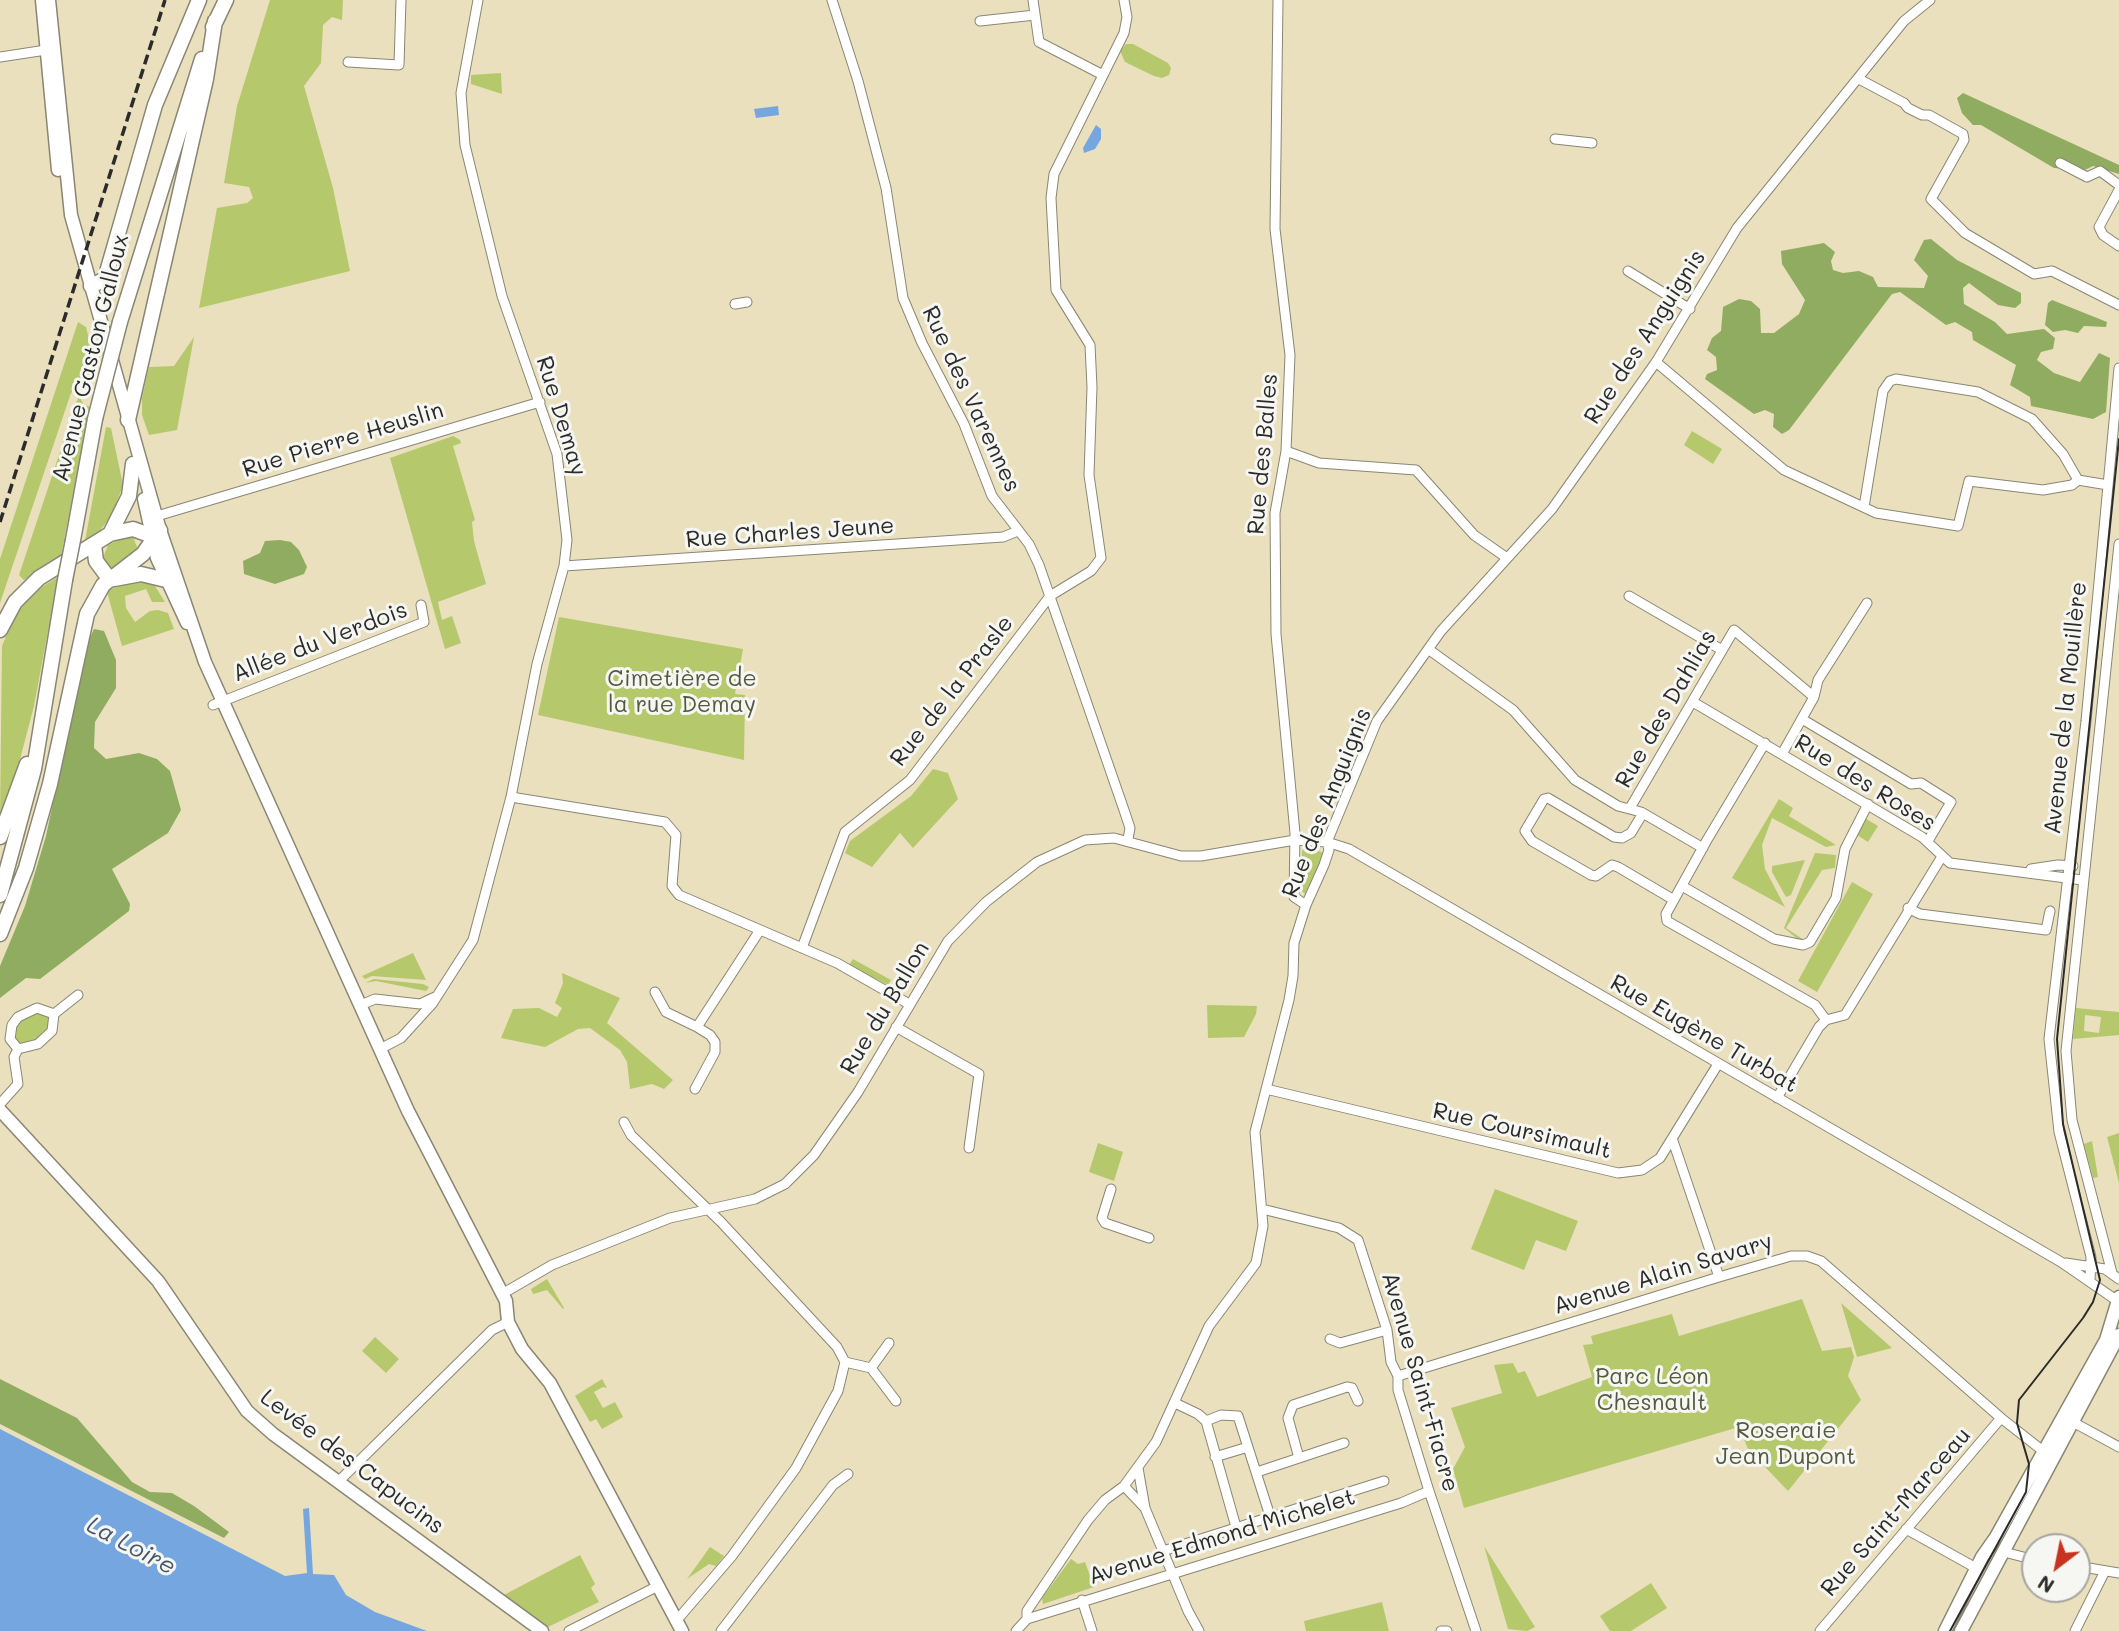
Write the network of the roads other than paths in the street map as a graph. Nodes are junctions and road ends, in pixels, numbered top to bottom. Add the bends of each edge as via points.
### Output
1 (42, 0) edge
2 (49, 0) edge
3 (199, 0) edge
4 (218, 0) edge
5 (226, 0) edge
6 (401, 0) edge
7 (478, 0) edge
8 (832, 0) edge
9 (1032, 0) edge
10 (1124, 0) edge
11 (1278, 0) edge
12 (1930, 0) edge
13 (1035, 15) junction
14 (215, 18) junction
15 (980, 21) dead end
16 (51, 49) junction
17 (0, 57) edge
18 (348, 62) dead end
19 (1103, 75) junction
20 (1858, 79) junction
21 (1555, 139) dead end
22 (1592, 142) dead end
23 (2060, 163) dead end
24 (2119, 187) edge
25 (2119, 246) edge
26 (1628, 271) dead end
27 (88, 287) junction
28 (747, 302) dead end
29 (735, 304) dead end
30 (2119, 305) edge
31 (1690, 309) junction
32 (1656, 362) junction
33 (2119, 368) edge
34 (540, 402) junction
35 (127, 414) junction
36 (1286, 451) junction
37 (133, 464) junction
38 (2078, 480) junction
39 (2108, 485) junction
40 (1864, 507) junction
41 (1018, 531) junction
42 (155, 533) junction
43 (110, 534) junction
44 (2119, 544) edge
45 (94, 545) junction
46 (1507, 558) junction
47 (564, 566) junction
48 (110, 580) junction
49 (166, 580) junction
50 (1050, 596) junction
51 (1629, 596) dead end
52 (1867, 603) dead end
53 (421, 604) dead end
54 (0, 630) edge
55 (1428, 649) junction
56 (1722, 650) junction
57 (205, 662) junction
58 (1814, 697) junction
59 (1693, 702) junction
60 (218, 703) junction
61 (1802, 719) junction
62 (37, 736) junction
63 (1765, 743) junction
64 (1782, 754) junction
65 (512, 797) junction
66 (1868, 804) junction
67 (1630, 808) junction
68 (1643, 813) junction
69 (0, 837) edge
70 (1128, 839) junction
71 (1295, 840) junction
72 (1928, 841) junction
73 (1327, 842) junction
74 (1703, 848) junction
75 (1941, 858) junction
76 (2069, 863) junction
77 (2084, 865) junction
78 (2023, 871) junction
79 (2068, 878) junction
80 (2082, 880) junction
81 (1682, 886) junction
82 (0, 895) edge
83 (1674, 900) junction
84 (1306, 905) junction
85 (1908, 908) junction
86 (2050, 911) dead end
87 (760, 930) junction
88 (0, 934) edge
89 (802, 948) junction
90 (655, 992) dead end
91 (78, 995) dead end
92 (435, 997) junction
93 (415, 1004) junction
94 (909, 1004) junction
95 (361, 1005) junction
96 (54, 1014) junction
97 (1826, 1020) junction
98 (416, 1023) junction
99 (697, 1027) junction
100 (896, 1027) junction
101 (18, 1049) junction
102 (380, 1049) junction
103 (2066, 1051) junction
104 (2050, 1052) junction
105 (1718, 1064) junction
106 (695, 1089) dead end
107 (1266, 1089) junction
108 (1777, 1098) junction
109 (0, 1104) edge
110 (0, 1110) edge
111 (624, 1122) dead end
112 (1673, 1141) junction
113 (969, 1148) dead end
114 (1111, 1189) dead end
115 (707, 1209) junction
116 (1262, 1209) junction
117 (1149, 1238) dead end
118 (2061, 1262) junction
119 (2091, 1267) junction
120 (2115, 1276) edge
121 (1718, 1277) junction
122 (2090, 1281) junction
123 (502, 1294) junction
124 (2118, 1300) edge
125 (508, 1322) junction
126 (1387, 1330) junction
127 (2119, 1335) edge
128 (1330, 1339) dead end
129 (890, 1343) dead end
130 (845, 1362) junction
131 (871, 1368) junction
132 (1398, 1376) junction
133 (896, 1401) dead end
134 (1357, 1401) dead end
135 (1175, 1403) junction
136 (2001, 1418) junction
137 (1206, 1421) junction
138 (2071, 1421) junction
139 (1344, 1443) dead end
140 (1248, 1447) junction
141 (2119, 1447) edge
142 (2048, 1454) junction
143 (1215, 1457) junction
144 (1298, 1458) junction
145 (1138, 1468) junction
146 (1257, 1472) junction
147 (848, 1474) dead end
148 (339, 1481) junction
149 (1384, 1481) dead end
150 (1124, 1486) junction
151 (1429, 1491) junction
152 (1146, 1508) junction
153 (1270, 1516) junction
154 (1236, 1527) junction
155 (1906, 1529) junction
156 (1163, 1551) junction
157 (2004, 1552) junction
158 (2021, 1556) edge
159 (1976, 1568) junction
160 (2091, 1568) edge
161 (2105, 1571) junction
162 (1172, 1573) junction
163 (2119, 1573) edge
164 (658, 1586) junction
165 (1082, 1600) junction
166 (1027, 1619) junction
167 (679, 1625) edge
168 (542, 1631) edge
169 (569, 1631) edge
170 (721, 1631) edge
171 (1016, 1631) edge
172 (1092, 1631) edge
173 (1199, 1631) edge
174 (1441, 1631) edge
175 (1447, 1631) edge
176 (1476, 1631) edge
177 (1820, 1631) edge
178 (1945, 1631) edge
179 (1961, 1631) edge
180 (2075, 1631) edge

1 - 16 main road
2 - 16 main road
3 - 27 main road via 155,105 105,279
4 - 14 main road
5 - 14 main road, Avenue Gaston Galloux
6 - 18 street via 399,65
7 - 34 street, Rue Demay via 461,93 465,145 498,285
8 - 41 street, Rue des Varennes via 886,188 904,298 964,424 992,496
9 - 13 street
10 - 19 street via 1124,33
11 - 36 street, Rue des Balles via 1275,229 1290,355
12 - 20 street, Rue des Anguignis via 1909,15
13 - 15 street
13 - 19 street via 1039,42
14 - 35 main road via 206,79
14 - 62 main road, Avenue Gaston Galloux, bridge via 120,322 95,419
16 - 17 street
16 - 27 main road via 57,128
19 - 50 street via 1054,174 1051,198 1056,290 1090,345 1089,475 1101,558 1091,571
20 - 30 street via 1963,134 1964,140 1931,199 1965,233 2034,274 2052,271
20 - 31 street, Rue des Anguignis via 1737,228
21 - 22 street
23 - 24 street via 2087,177 2100,171
24 - 25 street via 2099,227
26 - 31 street
27 - 35 main road
27 - 37 main road
28 - 29 street
31 - 32 street, Rue des Anguignis
32 - 40 street via 1784,470
32 - 46 street, Rue des Anguignis via 1552,509
33 - 39 street, Avenue de la Mouillère
34 - 42 street, Rue Pierre Heuslin
34 - 47 street, Rue Demay via 564,495
35 - 42 main road
36 - 46 street via 1319,463 1416,470 1474,535
36 - 71 street, Rue des Balles via 1275,513 1276,634
37 - 42 main road
37 - 43 main road via 129,496
38 - 39 street
38 - 40 street via 2043,490 1969,481 1958,526 1876,513
38 - 40 street via 2063,454 2032,419 1978,392 1896,379 1883,391
39 - 76 street, Avenue de la Mouillère
41 - 47 street, Rue Charles Jeune via 1003,537
41 - 50 street, Rue des Varennes via 1039,565
42 - 43 main road via 133,528
42 - 48 main road
42 - 49 main road
42 - 57 main road
43 - 45 main road
44 - 77 street, Avenue de la Mouillère
45 - 48 main road via 96,561
45 - 54 main road via 39,578 15,602
46 - 55 street, Rue des Anguignis
47 - 65 street, Rue Demay via 537,664
48 - 49 main road via 136,573
48 - 88 main road via 87,614 50,784 26,868
49 - 57 main road
50 - 70 street, Rue des Varennes via 1130,828
50 - 89 street, Rue de la Prasle via 910,780 845,832
51 - 56 street
52 - 58 street via 1818,680
53 - 60 street, Allée du Verdois via 424,622
55 - 67 street via 1513,710 1575,780 1618,806
55 - 73 street, Rue des Anguignis via 1377,721
56 - 58 street, Rue des Dahlias via 1734,630
56 - 59 street, Rue des Dahlias
57 - 60 main road
58 - 61 street
59 - 63 street, Rue des Roses
59 - 67 street, Rue des Dahlias
60 - 95 main road
61 - 64 street
61 - 72 street via 1911,784 1921,783 1951,802
62 - 69 main road, Avenue Gaston Galloux
62 - 82 main road, Avenue Gaston Galloux via 34,769
63 - 64 street, Rue des Roses
63 - 74 street
64 - 66 street, Rue des Roses
65 - 87 street via 665,822 676,835 674,891
65 - 92 street, Rue Demay via 472,940
66 - 72 street, Rue des Roses
66 - 81 street via 1845,849 1836,898 1810,942 1803,945 1774,939
67 - 68 street
68 - 74 street
68 - 83 street via 1631,833 1614,837 1548,798 1541,800 1525,831 1532,841 1591,875 1612,865
70 - 71 street, Rue du Ballon via 1164,853 1201,856
70 - 94 street, Rue du Ballon via 1084,840 1037,862 986,902 948,941
71 - 73 street, Rue du Ballon
71 - 84 street, Rue des Balles via 1294,897
72 - 75 street, Rue des Roses
73 - 84 street, Rue des Anguignis via 1325,865
73 - 105 street, Rue Eugène Turbat via 1349,849
74 - 81 street
75 - 78 street, Rue des Roses via 1950,863
75 - 85 street
76 - 77 street, Rue des Roses
76 - 78 street, Rue des Roses
76 - 79 street, Avenue de la Mouillère
77 - 80 street, Avenue de la Mouillère
78 - 79 street, Rue des Roses
79 - 80 street, Rue des Roses
79 - 104 street, Avenue de la Mouillère
80 - 103 street, Avenue de la Mouillère
81 - 83 street
83 - 97 street via 1667,920 1815,1005
84 - 107 street, Rue des Anguignis via 1294,943 1291,988
85 - 86 street via 1920,914 2046,930
85 - 97 street via 1845,1014
87 - 89 street
87 - 99 street
89 - 94 street
90 - 99 street via 666,1012
91 - 96 street
92 - 93 street
92 - 98 street, Rue Demay
93 - 95 street via 375,999
93 - 98 street
94 - 100 street, Rue du Ballon
95 - 102 main road
96 - 101 street via 46,1038
96 - 101 street via 37,1008 18,1017 9,1033
97 - 108 street
98 - 102 street, Rue Demay
99 - 106 street via 710,1035 715,1052
100 - 113 street via 979,1074
100 - 115 street, Rue du Ballon via 852,1102 797,1175 755,1199
101 - 109 street via 14,1057 18,1084
102 - 123 main road
103 - 104 street
103 - 120 street, Avenue de la Mouillère via 2072,1120
104 - 119 street, Avenue de la Mouillère via 2059,1132
105 - 108 street, Rue Eugène Turbat
105 - 112 street, Rue Coursimault
107 - 112 street, Rue Coursimault via 1618,1173 1642,1170 1660,1158
107 - 116 street, Rue des Anguignis via 1255,1132
108 - 118 street, Rue Eugène Turbat
110 - 148 main road, Levée des Capucins via 158,1281 247,1411
111 - 115 street via 631,1135
112 - 121 street
114 - 117 street via 1102,1218 1105,1223
115 - 123 street, Rue du Ballon via 670,1218 552,1265
115 - 130 street via 837,1347
116 - 126 street, Avenue Saint-Fiacre via 1351,1233 1364,1253
116 - 135 street, Rue des Anguignis via 1256,1263 1209,1325
118 - 119 street, Rue Eugène Turbat
118 - 122 street, Rue Eugène Turbat
119 - 120 street, Rue Eugène Turbat
119 - 122 street, Avenue de la Mouillère
121 - 132 street, Avenue Alain Savary
121 - 136 street, Avenue Alain Savary via 1791,1256 1821,1261
122 - 124 street, Rue Eugène Turbat
123 - 125 main road
124 - 142 main road via 2106,1340
125 - 148 street via 492,1330
125 - 164 main road via 522,1349 550,1383
126 - 128 street via 1340,1343
126 - 132 street, Avenue Saint-Fiacre via 1391,1362
127 - 138 main road
129 - 131 street
130 - 131 street
130 - 167 street via 842,1384 796,1468
131 - 133 street
132 - 151 street, Avenue Saint-Fiacre via 1398,1390
134 - 144 street via 1347,1387 1293,1405 1288,1418
135 - 137 street
135 - 145 street, Rue des Anguignis
136 - 142 street, Avenue Alain Savary
136 - 155 street, Rue Saint-Marceau
137 - 140 street via 1236,1414
137 - 143 street
138 - 141 street
138 - 142 main road
139 - 144 street
140 - 143 street
140 - 146 street
142 - 157 main road
142 - 159 main road
143 - 154 street
144 - 146 street
145 - 150 street, Rue des Anguignis
145 - 152 street
146 - 153 street
147 - 170 street via 833,1485
148 - 168 main road, Levée des Capucins
149 - 153 street
150 - 152 street
150 - 166 street, Rue des Anguignis via 1088,1520 1027,1611
151 - 162 street, Avenue Edmond Michelet
151 - 176 street, Avenue Saint-Fiacre
152 - 156 street
153 - 154 street
154 - 156 street
155 - 159 street
155 - 177 street, Rue Saint-Marceau
156 - 162 street
157 - 158 street
157 - 179 main road
159 - 178 main road
160 - 161 street
161 - 163 street
161 - 180 street
162 - 165 street, Avenue Edmond Michelet
162 - 173 street
164 - 167 main road
164 - 169 street
165 - 166 street, Avenue Edmond Michelet
165 - 172 street
166 - 171 street
174 - 175 street

